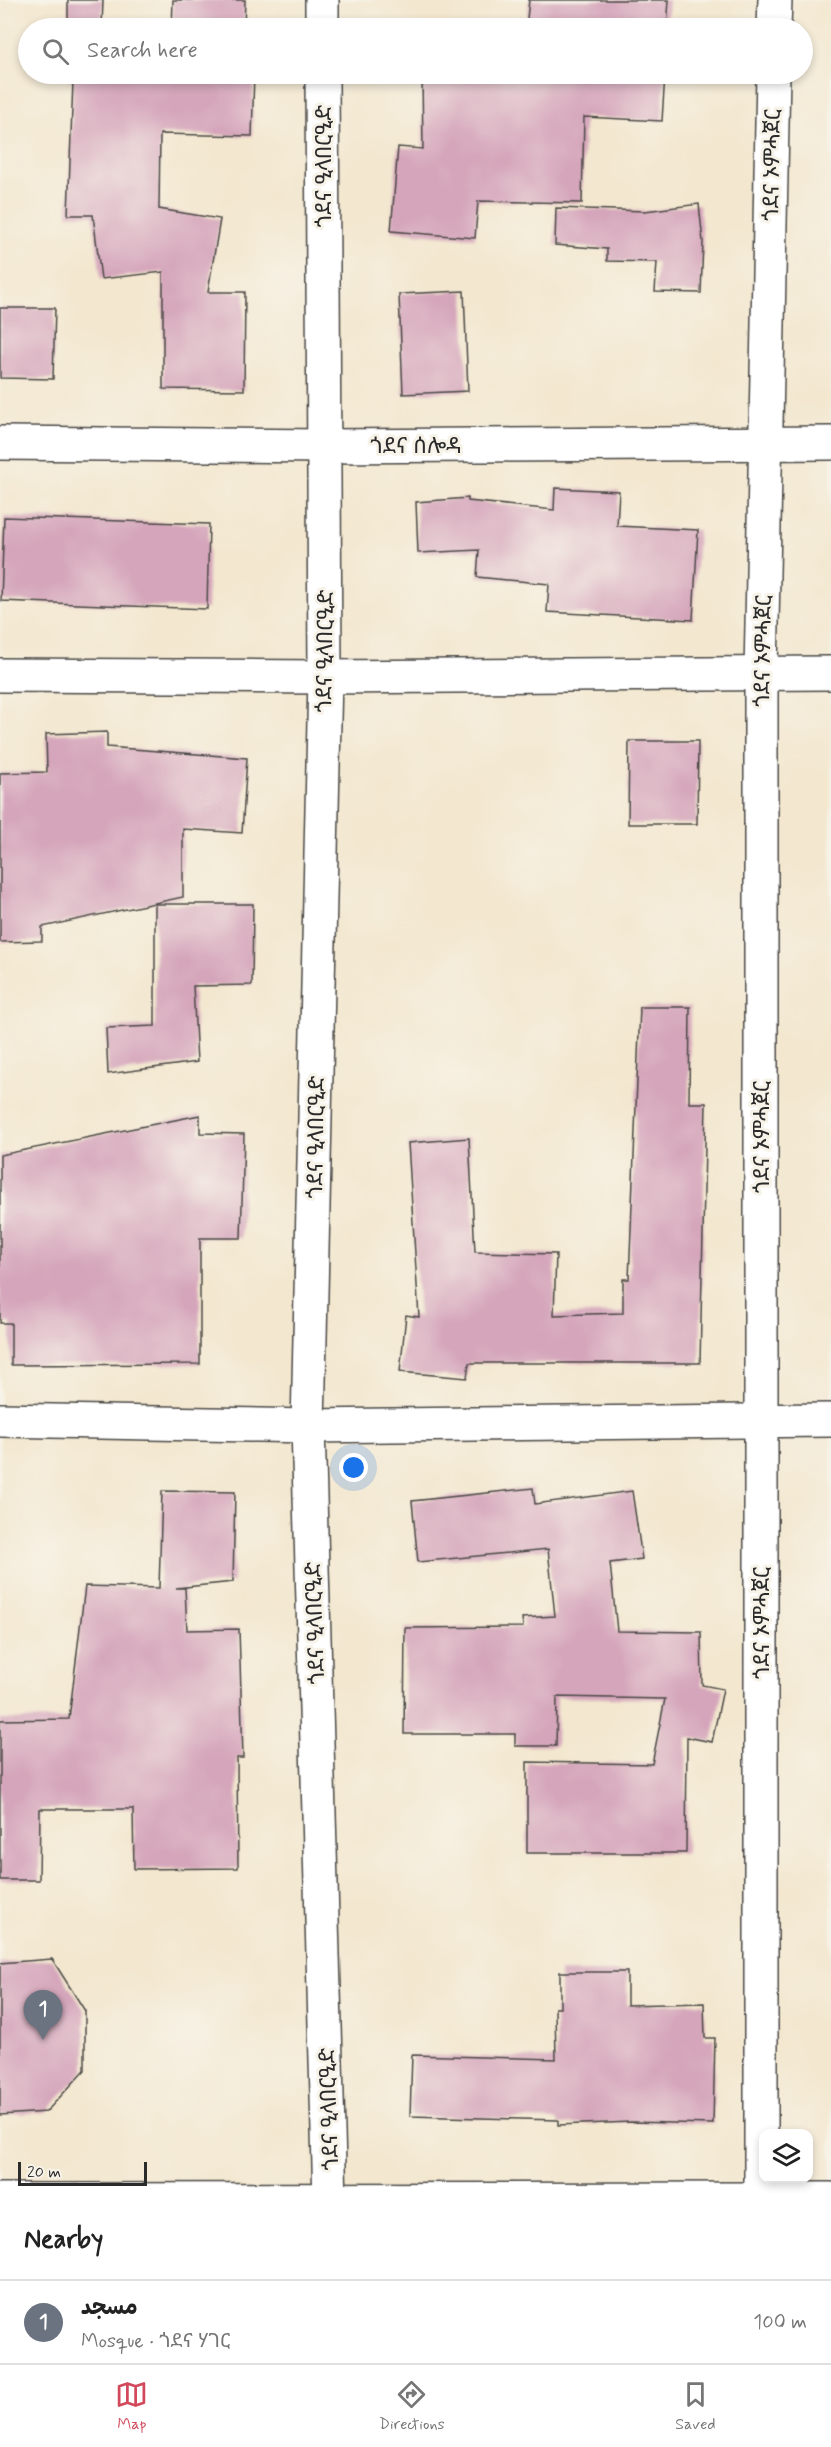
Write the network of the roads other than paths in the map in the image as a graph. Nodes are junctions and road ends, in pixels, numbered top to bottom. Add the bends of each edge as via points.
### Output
1 (322, 0) edge
2 (775, 0) edge
3 (322, 18) edge
4 (774, 18) edge
5 (322, 84) edge
6 (773, 84) edge
7 (765, 442) junction
8 (0, 443) edge
9 (831, 443) edge
10 (326, 446) junction
11 (831, 673) edge
12 (761, 674) junction
13 (0, 675) edge
14 (325, 677) junction
15 (0, 1420) edge
16 (761, 1420) junction
17 (831, 1420) edge
18 (308, 1426) junction
19 (831, 2199) edge
20 (0, 2200) edge
21 (330, 2200) edge
22 (761, 2200) edge

1 - 3 street
2 - 4 street
5 - 10 street, ጎደና ዒላበርዒድ
6 - 7 street, ጎደና ኦምሓጀር
7 - 9 street, ጎደና ሰሎዳ
7 - 10 street, ጎደና ሰሎዳ
7 - 12 street, ጎደና ኦምሓጀር
8 - 10 street, ጎደና ሰሎዳ
10 - 14 street, ጎደና ዒላበርዒድ
11 - 12 street
12 - 14 street
12 - 16 street, ጎደና ኦምሓጀር
13 - 14 street
14 - 18 street, ጎደና ዒላበርዒድ
15 - 18 street
16 - 17 street
16 - 18 street
16 - 22 street, ጎደና ኦምሓጀር
18 - 21 street, ጎደና ዒላበርዒድ
19 - 22 street
20 - 21 street
21 - 22 street

